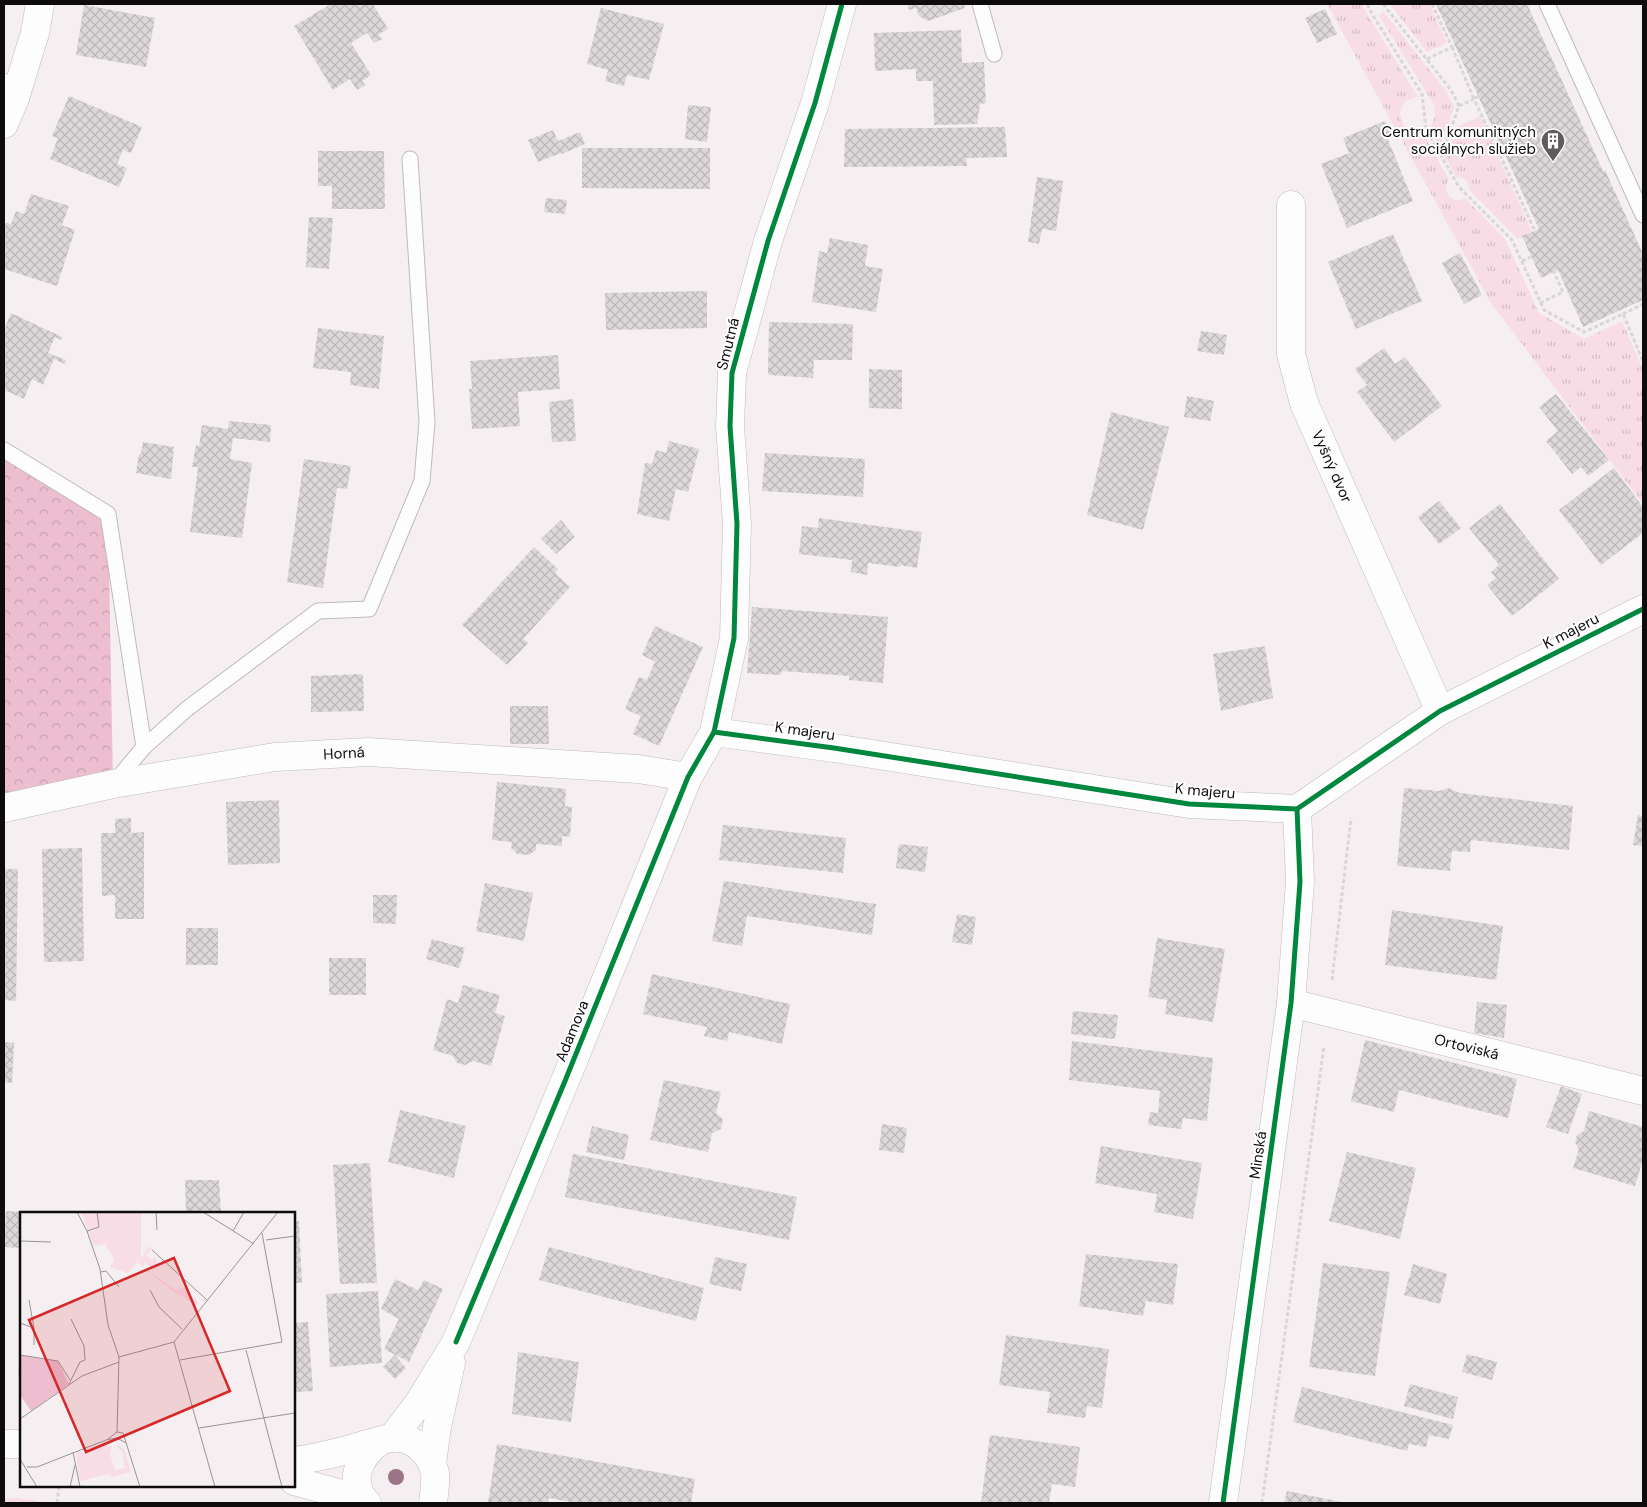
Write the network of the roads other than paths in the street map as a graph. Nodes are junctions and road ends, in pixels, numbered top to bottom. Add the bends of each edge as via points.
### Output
1 (40, 4) edge
2 (842, 4) edge
3 (980, 4) edge
4 (1547, 4) edge
5 (994, 54) dead end
6 (9, 93) edge
7 (4, 124) edge
8 (410, 160) dead end
9 (1291, 205) dead end
10 (1643, 214) edge
11 (4, 450) edge
12 (1643, 609) edge
13 (1440, 712) junction
14 (714, 732) junction
15 (144, 747) junction
16 (688, 778) junction
17 (113, 784) junction
18 (4, 808) edge
19 (1297, 809) junction
20 (1291, 1003) junction
21 (1643, 1091) edge
22 (456, 1342) junction
23 (385, 1440) junction
24 (4, 1444) edge
25 (20, 1444) edge
26 (295, 1461) edge
27 (295, 1481) edge
28 (431, 1489) edge
29 (366, 1502) edge
30 (1223, 1503) edge

1 - 6 street via 35,33
2 - 14 street, Smutná via 815,103 768,241 732,373 730,426 737,524 734,638
3 - 5 lane
4 - 10 lane
6 - 7 street
8 - 15 lane via 427,422 422,481 369,609 318,611 188,708
9 - 13 street, Vyšný dvor via 1291,354 1304,403
11 - 15 lane via 108,514
12 - 13 street, K majeru
13 - 19 street, K majeru
14 - 16 street, Adamova
14 - 19 street, K majeru via 1189,804
15 - 17 lane
16 - 17 street, Horná via 638,769 368,752 276,757
16 - 22 street, Adamova
17 - 18 street, Horná
19 - 20 street, Minská via 1300,882
20 - 21 street, Ortoviská
20 - 30 street, Minská
22 - 23 street via 418,1404
22 - 28 street via 437,1427
23 - 26 street
23 - 28 street via 406,1440 426,1452
23 - 29 street via 368,1450 360,1461 358,1488
24 - 25 street
27 - 29 street

